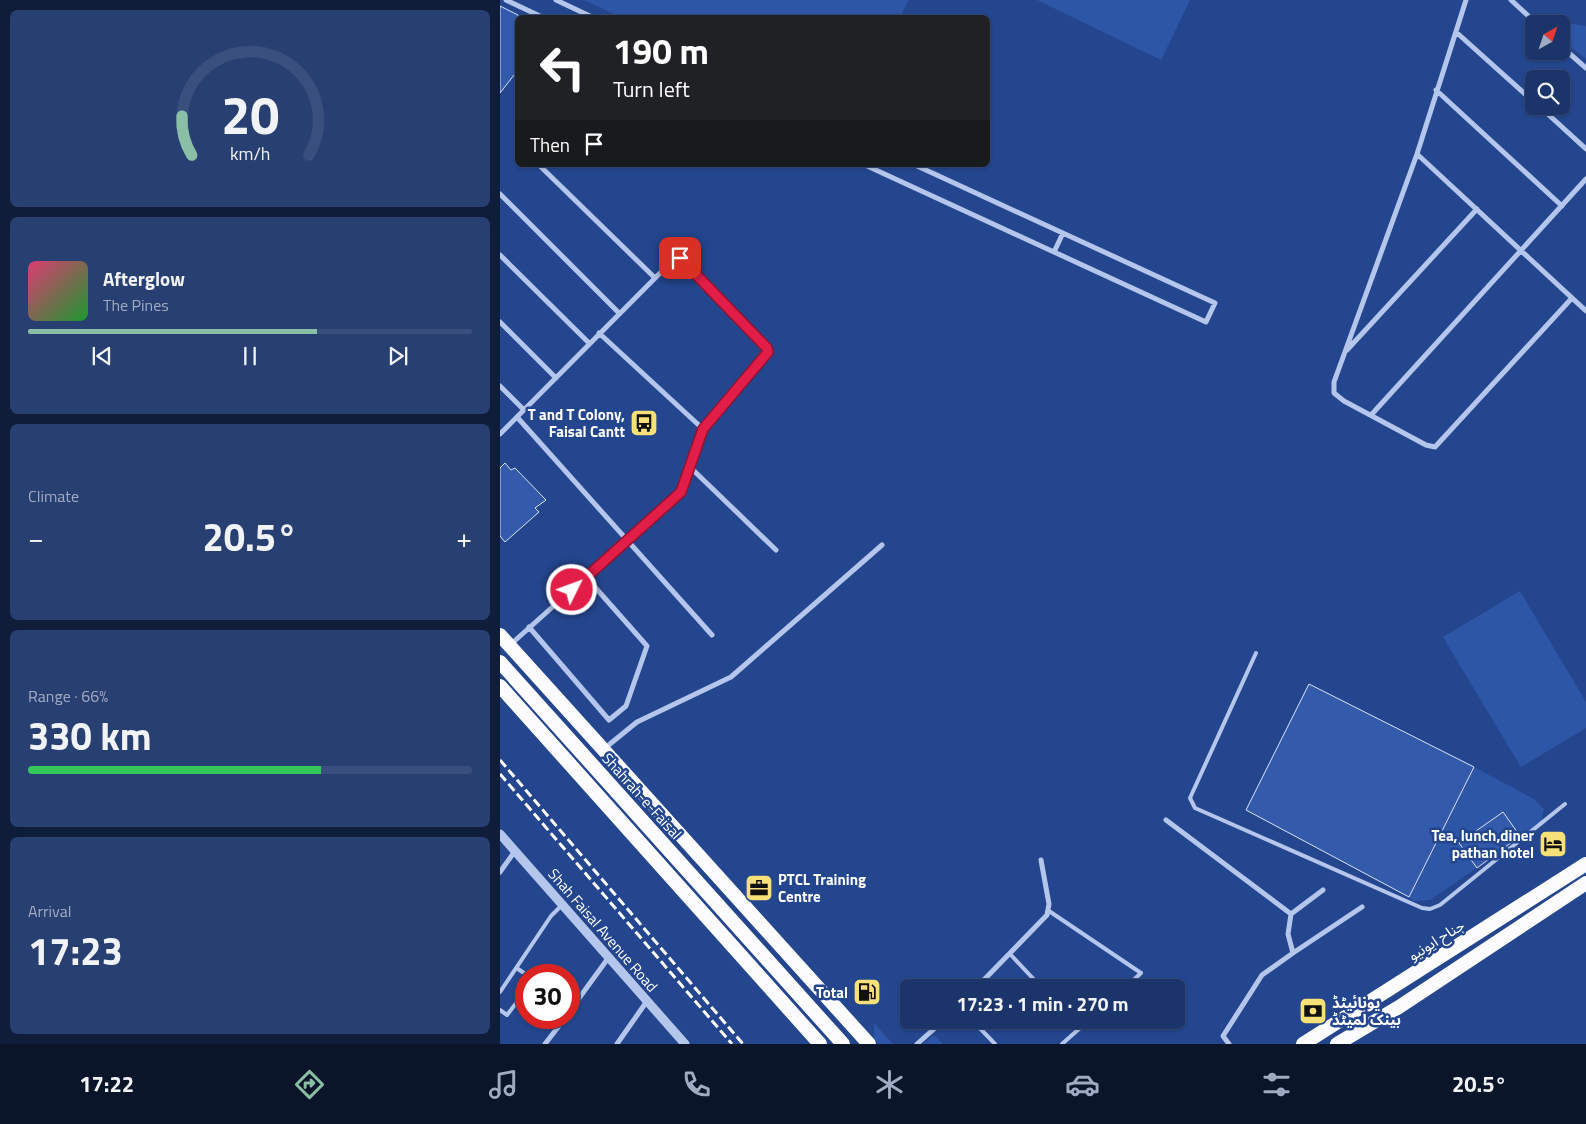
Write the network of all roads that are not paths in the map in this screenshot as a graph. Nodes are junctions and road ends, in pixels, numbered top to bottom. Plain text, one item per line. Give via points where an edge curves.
1 (506, 0) edge
2 (556, 0) edge
3 (1466, 0) edge
4 (1511, 0) edge
5 (538, 15) edge
6 (588, 15) edge
7 (1527, 15) edge
8 (1456, 32) junction
9 (1570, 54) edge
10 (1586, 68) edge
11 (1436, 90) junction
12 (1525, 94) edge
13 (1549, 115) edge
14 (1586, 149) edge
15 (1417, 154) junction
16 (541, 167) edge
17 (869, 167) edge
18 (919, 167) edge
19 (1586, 179) edge
20 (500, 194) edge
21 (1562, 206) junction
22 (1477, 209) junction
23 (1063, 233) junction
24 (1522, 251) junction
25 (1054, 252) junction
26 (500, 255) edge
27 (654, 277) junction
28 (1572, 298) junction
29 (1586, 311) edge
30 (619, 312) junction
31 (500, 322) edge
32 (600, 333) junction
33 (589, 343) junction
34 (1345, 352) junction
35 (556, 378) junction
36 (500, 386) edge
37 (524, 410) junction
38 (1372, 414) junction
39 (517, 417) junction
40 (703, 429) junction
41 (500, 434) edge
42 (691, 468) junction
43 (628, 540) junction
44 (882, 545) dead end
45 (776, 550) dead end
46 (586, 577) junction
47 (529, 627) junction
48 (500, 635) edge
49 (712, 635) dead end
50 (510, 646) junction
51 (1256, 653) dead end
52 (500, 662) edge
53 (500, 686) edge
54 (602, 750) junction
55 (1565, 804) dead end
56 (1166, 820) dead end
57 (500, 834) edge
58 (515, 851) junction
59 (1041, 860) dead end
60 (1586, 864) edge
61 (500, 872) edge
62 (1586, 883) edge
63 (1323, 890) dead end
64 (563, 904) junction
65 (1362, 907) dead end
66 (1049, 911) junction
67 (1291, 914) junction
68 (1293, 953) junction
69 (1010, 954) junction
70 (609, 957) junction
71 (521, 964) edge
72 (515, 973) edge
73 (985, 979) edge
74 (1034, 979) edge
75 (1135, 979) edge
76 (500, 992) edge
77 (580, 997) edge
78 (647, 1001) junction
79 (515, 1005) edge
80 (500, 1010) edge
81 (557, 1029) edge
82 (934, 1029) edge
83 (981, 1029) edge
84 (1079, 1029) edge
85 (545, 1044) edge
86 (617, 1044) edge
87 (685, 1044) edge
88 (820, 1044) edge
89 (843, 1044) edge
90 (869, 1044) edge
91 (917, 1044) edge
92 (995, 1044) edge
93 (1062, 1044) edge
94 (1229, 1044) edge
95 (1303, 1044) edge
96 (1337, 1044) edge

1 - 5 street
2 - 6 street
3 - 8 street
4 - 7 street
8 - 11 street
8 - 12 street
9 - 10 street
11 - 15 street
11 - 21 street
13 - 14 street
15 - 22 street
15 - 34 street
16 - 27 street
17 - 25 street
18 - 23 street
19 - 21 street
20 - 30 street
21 - 24 street
22 - 24 street
22 - 34 street
23 - 25 street
23 - 25 street via 1215,303 1206,322
24 - 28 street
24 - 38 street
26 - 33 street
27 - 30 street
27 - 40 street via 675,258 680,258 767,348 766,357
28 - 29 street
28 - 38 street via 1436,447 1426,445
30 - 32 street
31 - 35 street
32 - 33 street
32 - 40 street
33 - 35 street
34 - 38 street via 1334,382 1334,393
35 - 37 street
36 - 37 street
37 - 39 street
39 - 41 street
39 - 43 street
40 - 42 street
42 - 43 street via 681,492
42 - 45 street
43 - 46 street
43 - 49 street
44 - 54 street via 732,677 637,722
46 - 47 street
46 - 47 street via 647,646 626,706 609,720
47 - 50 street
48 - 50 highway
50 - 54 highway
51 - 55 lane via 1190,798 1195,808 1430,909 1440,905
52 - 89 highway, Shahrah-e-Faisal
53 - 88 highway
54 - 90 highway
56 - 67 street
57 - 58 street, Shah Faisal Avenue Road
58 - 61 street
58 - 64 street, Shah Faisal Avenue Road
59 - 66 street
60 - 95 highway, جناح ایونیو
62 - 96 highway via 1399,1007
63 - 67 street
64 - 70 street, Shah Faisal Avenue Road
64 - 71 lane via 551,916
65 - 68 street
66 - 69 street
66 - 75 lane via 1141,973
67 - 68 street via 1288,934
68 - 94 street via 1262,975 1223,1036
69 - 73 street
69 - 74 lane
70 - 77 street
70 - 78 street, Shah Faisal Avenue Road
72 - 76 lane
78 - 86 street
78 - 87 street, Shah Faisal Avenue Road
79 - 80 lane via 508,1015
81 - 85 street
82 - 91 street
83 - 92 lane
84 - 93 lane

